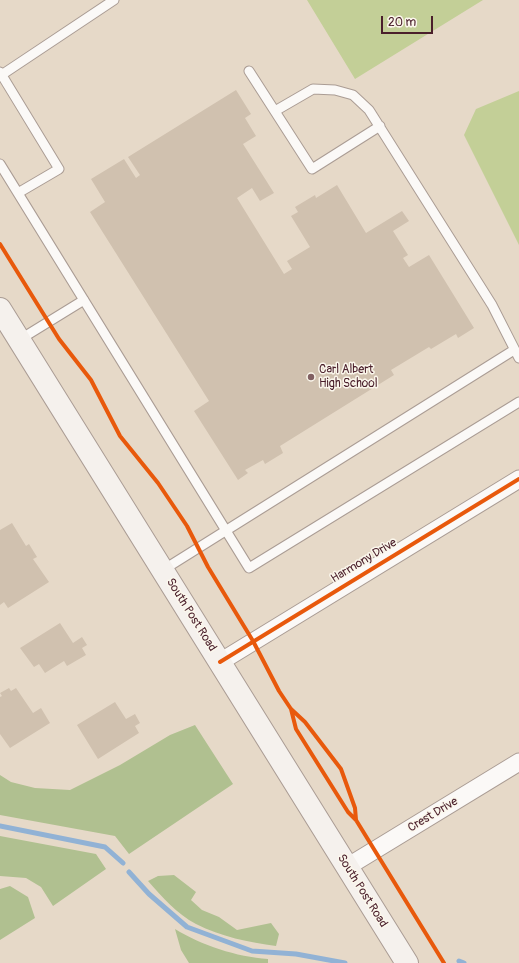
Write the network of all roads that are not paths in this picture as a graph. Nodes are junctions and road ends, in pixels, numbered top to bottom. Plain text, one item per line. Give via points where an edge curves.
1 (110, 1) edge
2 (249, 71) dead end
3 (1, 74) edge
4 (275, 111) junction
5 (380, 126) junction
6 (0, 164) edge
7 (18, 193) junction
8 (84, 300) junction
9 (0, 309) edge
10 (19, 340) junction
11 (517, 354) edge
12 (519, 402) edge
13 (519, 479) edge
14 (226, 530) junction
15 (163, 570) junction
16 (220, 662) junction
17 (519, 762) edge
18 (347, 867) junction
19 (407, 963) edge

1 - 3 lane
2 - 4 lane
3 - 7 lane via 59,169
4 - 5 lane via 314,89 335,90 353,95 369,110
4 - 5 lane via 312,169
5 - 11 lane via 492,305
6 - 7 lane
7 - 8 lane
8 - 10 lane
8 - 14 lane
9 - 10 main road, South Post Road
10 - 15 main road, South Post Road
11 - 14 lane
12 - 14 lane via 249,568
13 - 16 street, Harmony Drive
14 - 15 lane
15 - 16 main road, South Post Road
16 - 18 main road, South Post Road
17 - 18 street, Crest Drive
18 - 19 main road, South Post Road

